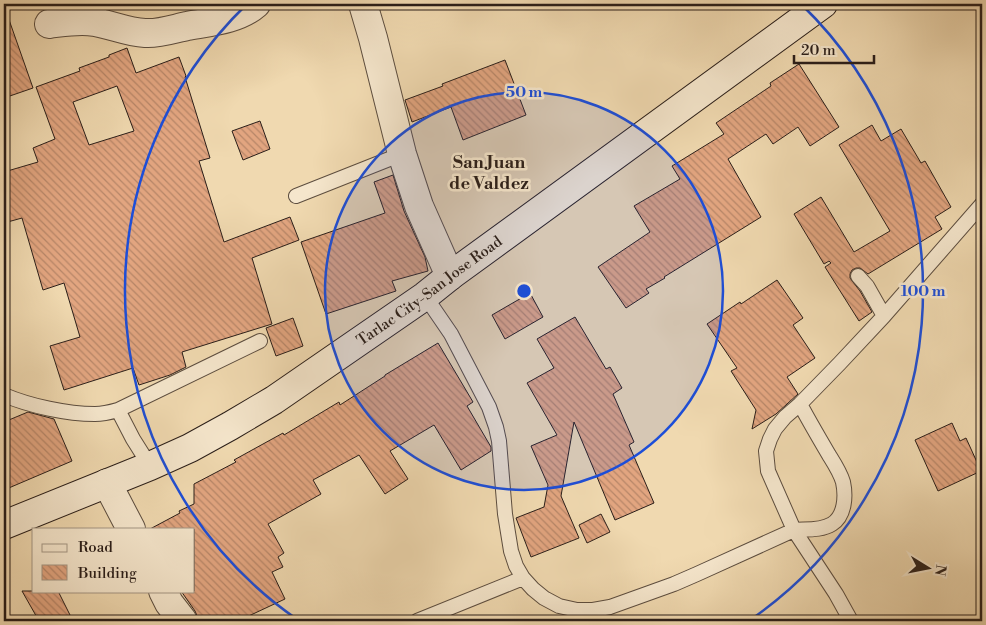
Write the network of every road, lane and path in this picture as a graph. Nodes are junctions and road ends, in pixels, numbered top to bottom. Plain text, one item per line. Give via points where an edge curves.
1 (256, 4) edge
2 (363, 4) edge
3 (823, 4) edge
4 (49, 24) dead end
5 (402, 154) junction
6 (296, 196) dead end
7 (982, 204) edge
8 (450, 276) junction
9 (858, 276) dead end
10 (426, 296) junction
11 (884, 316) junction
12 (260, 341) dead end
13 (4, 395) edge
14 (800, 404) junction
15 (118, 410) junction
16 (150, 466) junction
17 (107, 483) junction
18 (4, 525) edge
19 (130, 528) edge
20 (794, 530) junction
21 (523, 578) junction
22 (164, 592) edge
23 (183, 621) edge
24 (417, 621) edge
25 (851, 621) edge

1 - 4 main road via 238,15 156,33 135,32 96,22
2 - 5 main road
3 - 8 main road, Tarlac City-San Jose Road
5 - 6 lane
5 - 8 main road via 419,206
7 - 11 lane
8 - 10 main road, Tarlac City-San Jose Road
9 - 11 lane
10 - 16 main road, Tarlac City-San Jose Road via 245,418
10 - 21 lane via 450,334 489,407 496,427 507,533 511,552
11 - 14 lane
12 - 15 lane
13 - 15 lane via 76,413
14 - 20 lane via 775,429 766,451 771,480
14 - 20 lane via 840,475 844,500 840,515 830,525
15 - 16 lane
16 - 17 main road, Tarlac City-San Jose Road
17 - 18 main road, Tarlac City-San Jose Road
17 - 19 main road
20 - 21 lane via 674,584 610,607 576,610 558,606
20 - 25 lane
21 - 24 lane
22 - 23 main road

